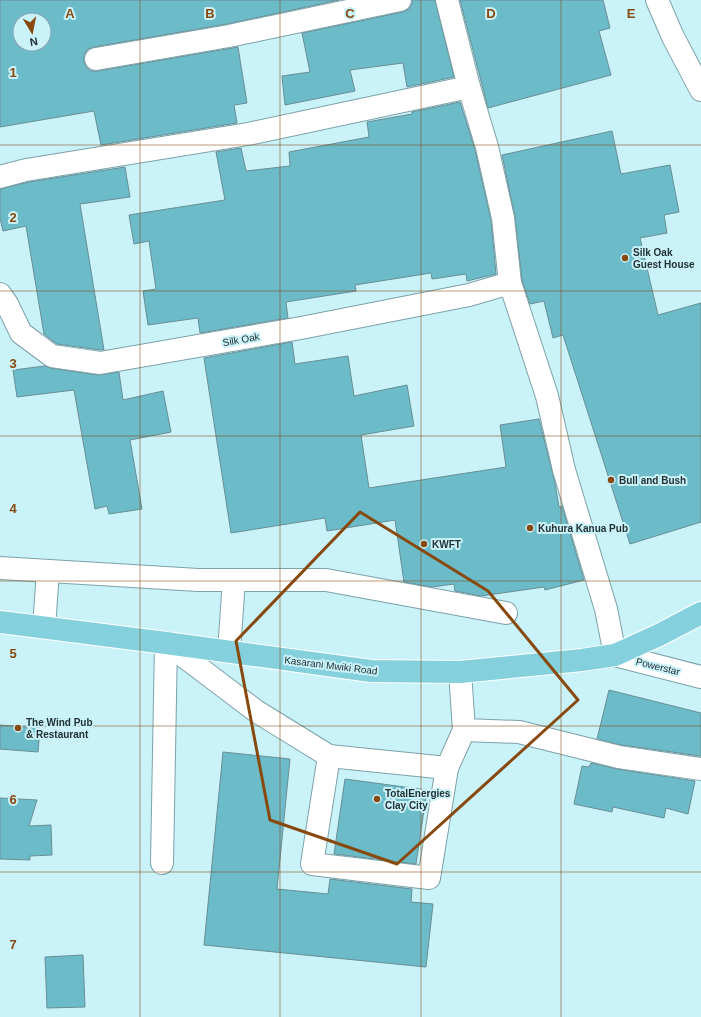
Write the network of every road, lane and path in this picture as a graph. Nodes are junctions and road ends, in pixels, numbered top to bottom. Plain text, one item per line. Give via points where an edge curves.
1 (400, 0) edge
2 (447, 0) edge
3 (657, 0) edge
4 (96, 59) dead end
5 (469, 87) junction
6 (701, 90) edge
7 (0, 177) edge
8 (510, 283) junction
9 (0, 294) edge
10 (0, 568) edge
11 (48, 571) junction
12 (234, 580) junction
13 (506, 613) dead end
14 (700, 615) edge
15 (0, 622) edge
16 (44, 627) junction
17 (166, 643) junction
18 (229, 651) junction
19 (615, 655) junction
20 (460, 672) junction
21 (701, 677) edge
22 (464, 730) junction
23 (329, 756) junction
24 (447, 768) junction
25 (701, 769) edge
26 (162, 863) dead end

1 - 4 street via 229,36
2 - 5 street
3 - 6 street
5 - 7 street via 248,134 26,170
5 - 8 street via 503,218
8 - 9 street, Silk Oak via 469,295 301,328 100,363 52,356 21,333
8 - 19 street via 547,396 564,470 606,609
10 - 11 street
11 - 12 street
11 - 16 street
12 - 13 street via 326,580
12 - 18 street
14 - 19 main road, Kasarani Mwiki Road
15 - 16 main road, Kasarani Mwiki Road
16 - 17 main road, Kasarani Mwiki Road
17 - 18 main road, Kasarani Mwiki Road
17 - 23 street via 256,710
17 - 26 street
18 - 20 main road, Kasarani Mwiki Road via 371,671
19 - 20 main road, Kasarani Mwiki Road
19 - 21 street, Powerstar
20 - 22 street
22 - 24 street
22 - 25 street via 519,732 619,757
23 - 24 street
23 - 24 street via 312,864 429,878

